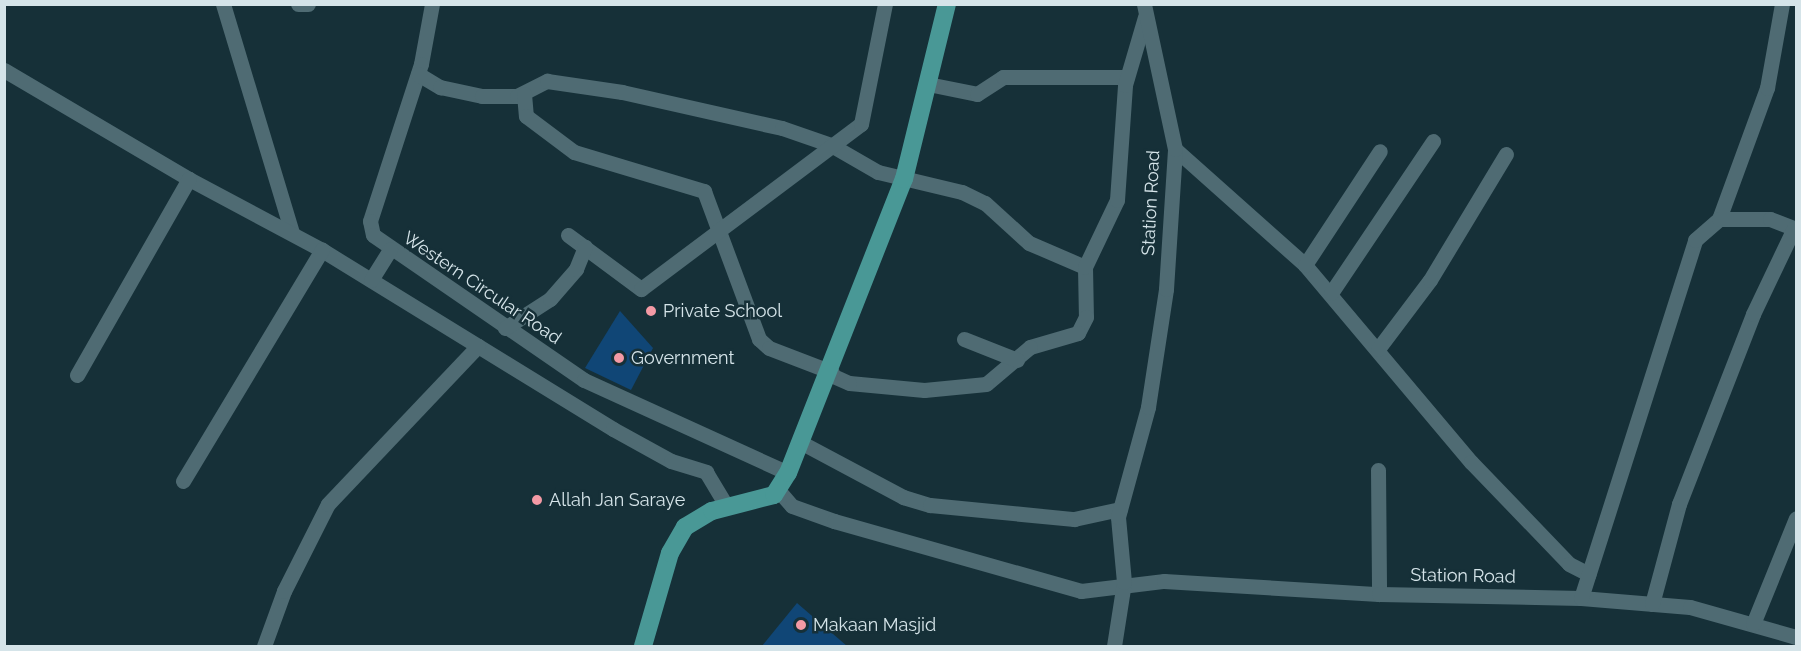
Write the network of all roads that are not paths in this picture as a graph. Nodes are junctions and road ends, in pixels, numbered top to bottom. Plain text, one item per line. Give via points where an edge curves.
1 (223, 4) edge
2 (298, 4) edge
3 (308, 4) edge
4 (432, 4) edge
5 (885, 4) edge
6 (947, 4) edge
7 (1782, 4) edge
8 (1145, 10) edge
9 (4, 70) edge
10 (418, 74) junction
11 (1128, 77) junction
12 (928, 84) junction
13 (524, 94) junction
14 (1433, 141) dead end
15 (831, 145) junction
16 (1175, 149) junction
17 (1380, 151) dead end
18 (1506, 154) dead end
19 (189, 179) junction
20 (904, 179) junction
21 (1719, 219) junction
22 (1795, 229) edge
23 (716, 231) junction
24 (292, 233) junction
25 (568, 235) dead end
26 (585, 247) junction
27 (390, 249) junction
28 (322, 250) junction
29 (1305, 265) junction
30 (1085, 267) junction
31 (371, 280) junction
32 (1331, 293) junction
33 (505, 328) junction
34 (964, 339) dead end
35 (478, 346) junction
36 (1378, 349) junction
37 (1017, 360) junction
38 (832, 373) junction
39 (77, 375) dead end
40 (802, 443) junction
41 (1378, 470) dead end
42 (788, 473) junction
43 (183, 481) dead end
44 (778, 490) junction
45 (727, 507) junction
46 (1120, 509) junction
47 (1797, 518) edge
48 (1589, 574) junction
49 (1124, 582) junction
50 (1379, 594) junction
51 (1581, 598) junction
52 (1652, 604) junction
53 (1753, 624) junction
54 (1797, 637) edge
55 (264, 646) edge
56 (643, 646) edge
57 (1114, 646) edge

1 - 24 street
2 - 3 street
4 - 10 street, Western Circular Road
5 - 15 street via 861,124
6 - 12 main road
7 - 21 street via 1767,88
8 - 11 street
8 - 16 street, Station Road
9 - 19 street
10 - 13 street via 440,87 482,96
10 - 27 street, Western Circular Road via 370,221 373,235
11 - 12 street via 1003,77 976,93
11 - 30 street via 1117,200
12 - 20 main road
13 - 15 street via 548,81 622,92 703,114 755,121
13 - 23 street via 526,116 574,152 704,191
14 - 32 street
15 - 20 street via 860,164
15 - 23 street
16 - 29 street
16 - 46 street, Station Road via 1166,289 1148,407
17 - 29 street
18 - 36 street via 1430,280
19 - 24 street
19 - 39 street
20 - 30 street via 944,185 975,198 1029,243
20 - 38 main road
21 - 22 street via 1770,219
21 - 48 street via 1695,240
22 - 52 street via 1754,314 1679,504
23 - 26 street via 641,289
23 - 38 street via 759,339 769,348
24 - 28 street
25 - 26 street
26 - 33 street via 576,269 550,299
27 - 31 street
27 - 33 street, Western Circular Road
28 - 31 street
28 - 43 street
29 - 32 street
30 - 37 street via 1086,316 1078,333 1030,347
31 - 35 street
32 - 36 street
33 - 42 street, Western Circular Road via 584,380
34 - 37 street
35 - 45 street via 671,461 706,472
35 - 55 street via 328,504 284,591
36 - 48 street via 1471,462 1569,564
37 - 38 street via 986,384 951,391 865,385
38 - 40 main road
40 - 42 main road
40 - 46 street via 903,497 930,505 1074,519
41 - 50 street
42 - 44 main road
44 - 45 main road
44 - 49 street, Station Road via 792,506 834,521 1081,591 1103,591
45 - 56 main road via 685,527 670,553
46 - 49 street, Station Road
47 - 53 street
48 - 51 street
49 - 50 street, Station Road
49 - 57 street
50 - 51 street, Station Road
51 - 52 street, Station Road
52 - 53 street, Station Road via 1690,607
53 - 54 street, Station Road

